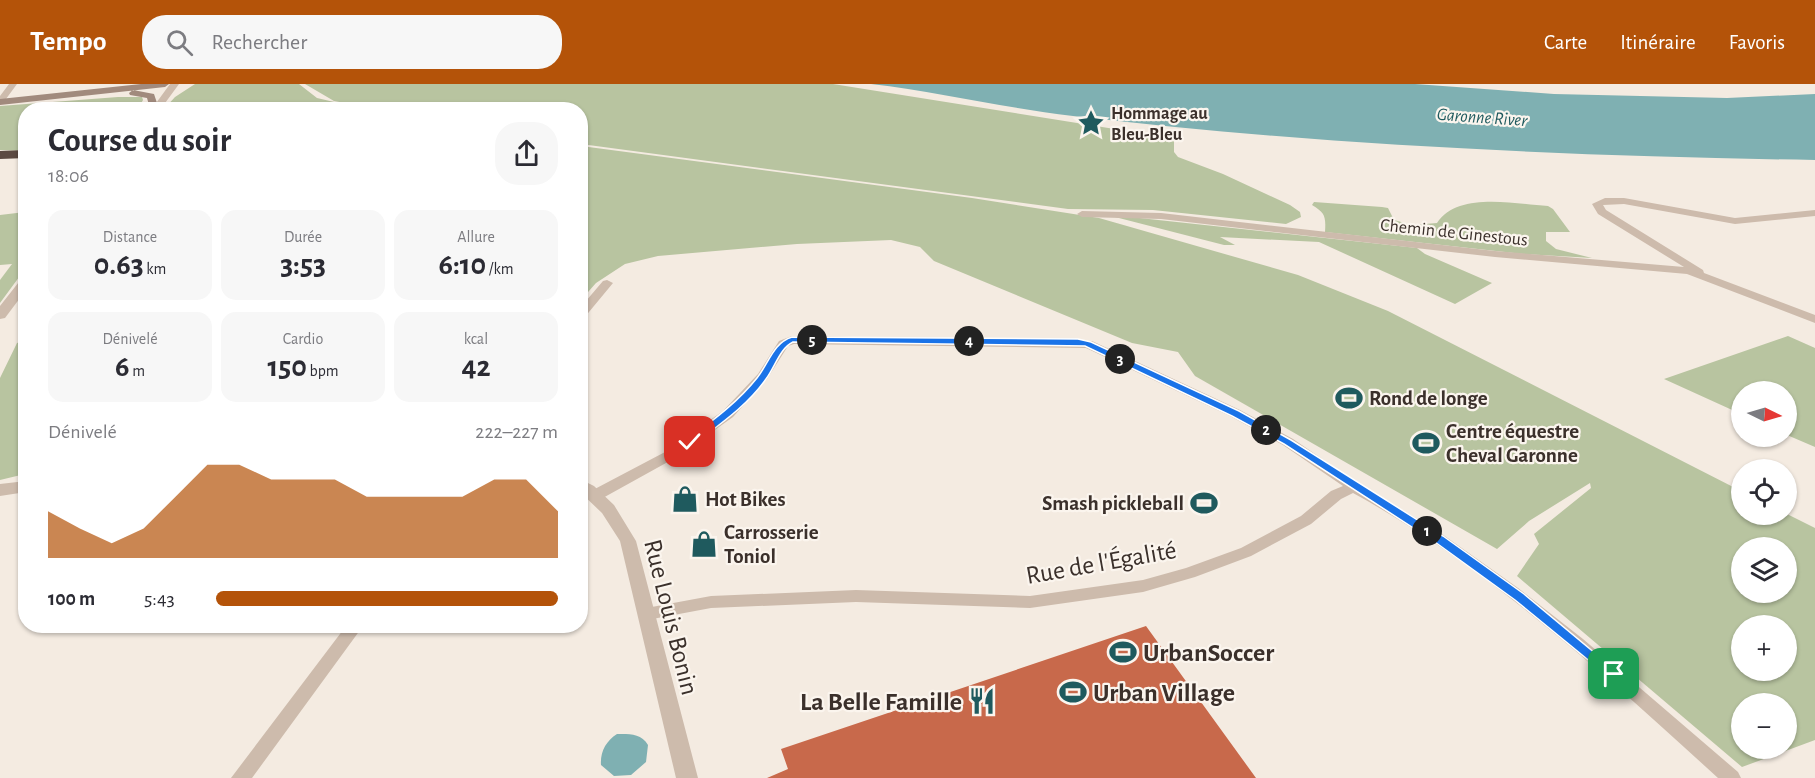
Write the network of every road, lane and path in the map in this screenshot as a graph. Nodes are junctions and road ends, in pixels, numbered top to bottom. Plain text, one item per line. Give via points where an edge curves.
1 (13, 84) edge
2 (152, 84) edge
3 (164, 84) edge
4 (175, 84) edge
5 (186, 84) edge
6 (120, 90) junction
7 (76, 94) junction
8 (169, 94) junction
9 (0, 102) edge
10 (153, 102) edge
11 (155, 102) edge
12 (159, 102) edge
13 (18, 154) edge
14 (0, 155) edge
15 (1815, 213) edge
16 (1082, 214) dead end
17 (1700, 274) junction
18 (607, 284) dead end
19 (18, 291) edge
20 (588, 307) edge
21 (0, 315) edge
22 (1815, 318) edge
23 (18, 487) edge
24 (1354, 487) junction
25 (0, 490) edge
26 (588, 490) edge
27 (596, 495) junction
28 (647, 614) junction
29 (350, 633) edge
30 (241, 778) edge
31 (687, 778) edge
32 (1731, 778) edge

1 - 9 street
2 - 6 main road
3 - 6 main road
3 - 11 street
4 - 8 street
5 - 8 street
6 - 7 main road
7 - 9 main road
7 - 10 main road via 147,94
8 - 12 street
13 - 14 highway
15 - 17 street via 1743,222 1624,201 1596,204 1602,212
16 - 17 street, Chemin de Ginestous via 1170,217
17 - 22 street, Chemin de Ginestous
18 - 20 street
19 - 21 street
23 - 25 street
24 - 27 street via 1288,442 1235,413 1088,344 792,340 783,344 763,376 728,414 669,455
24 - 28 street, Rue de l'Égalité via 1336,495 1306,520 1228,560 1122,590 1030,602 856,596 711,602
24 - 32 street via 1439,539 1537,611
26 - 27 street, Rue Louis Bonin
27 - 28 street, Rue Louis Bonin via 617,518 628,541
28 - 31 street, Rue Louis Bonin
29 - 30 street

